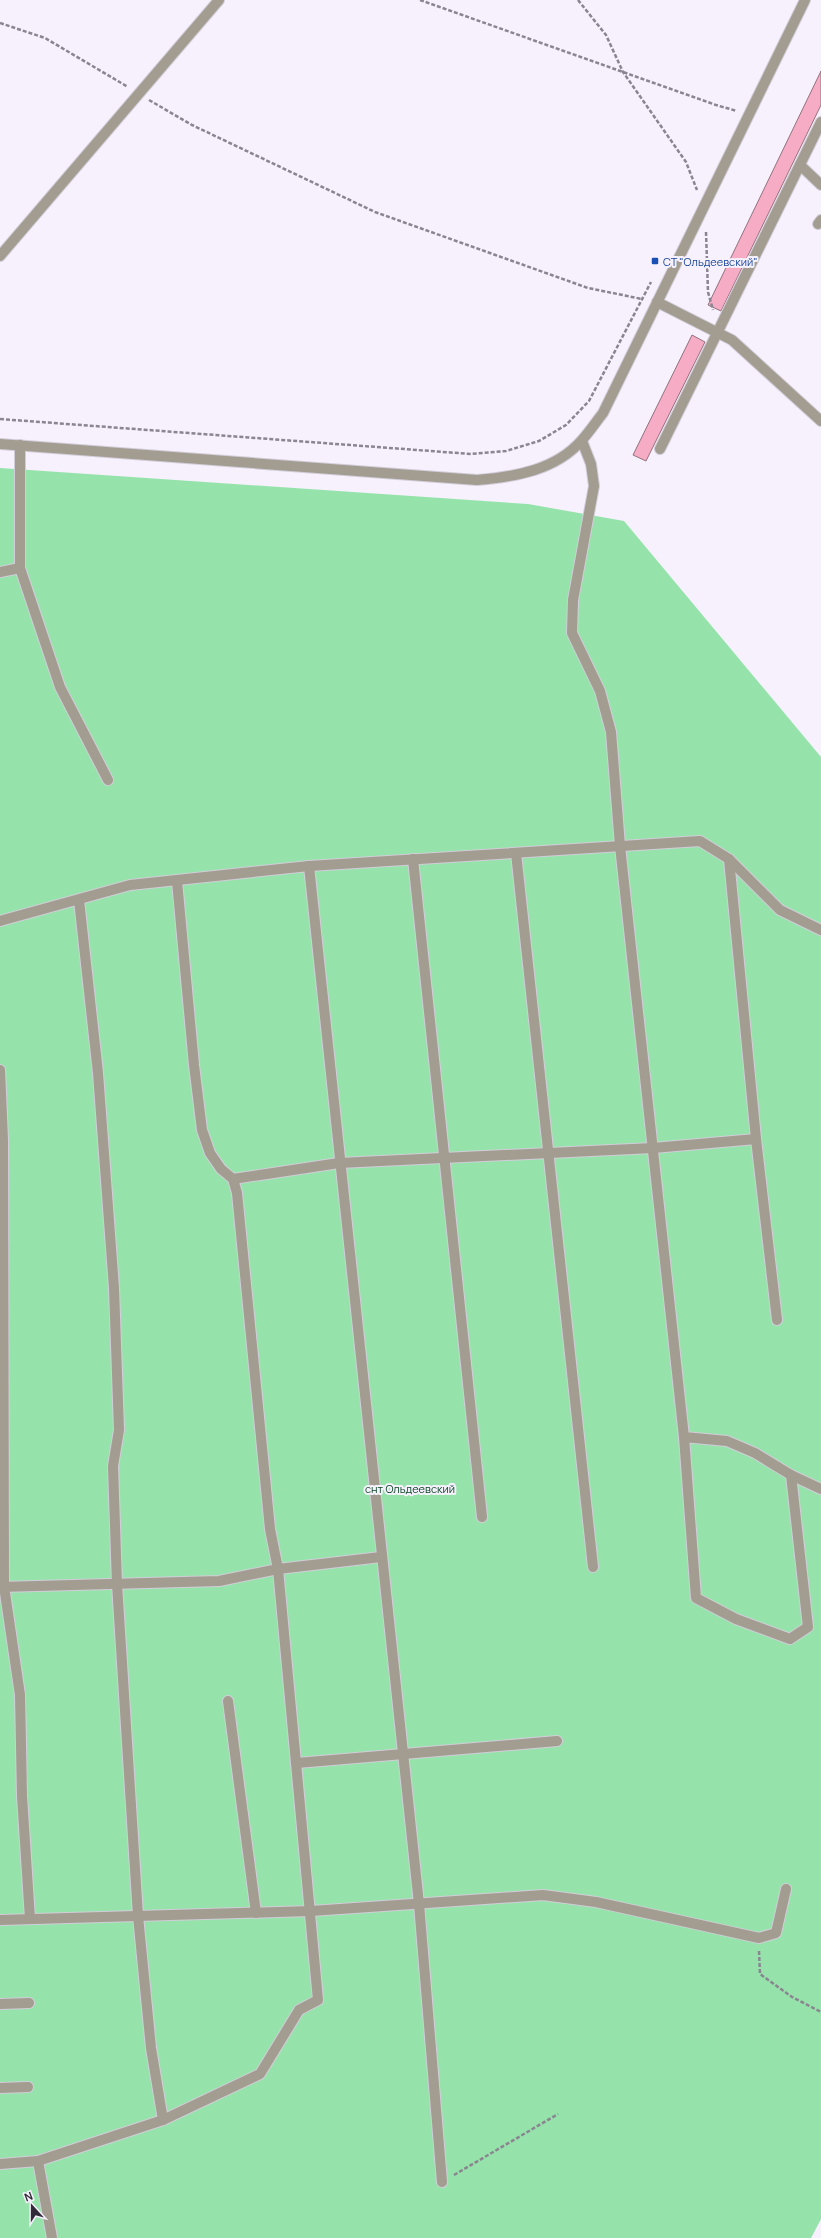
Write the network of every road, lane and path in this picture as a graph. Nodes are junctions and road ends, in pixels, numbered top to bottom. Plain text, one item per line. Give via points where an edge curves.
1 (219, 0) edge
2 (420, 0) edge
3 (578, 0) edge
4 (805, 0) edge
5 (0, 23) edge
6 (623, 72) junction
7 (139, 94) junction
8 (749, 114) junction
9 (821, 122) edge
10 (800, 165) junction
11 (821, 185) edge
12 (697, 190) dead end
13 (706, 230) dead end
14 (0, 256) edge
15 (653, 278) dead end
16 (642, 299) junction
17 (657, 302) junction
18 (719, 332) junction
19 (0, 419) edge
20 (821, 422) edge
21 (582, 441) junction
22 (0, 444) edge
23 (20, 445) junction
24 (660, 449) dead end
25 (20, 568) junction
26 (0, 572) edge
27 (108, 780) dead end
28 (620, 846) junction
29 (516, 853) junction
30 (413, 859) junction
31 (729, 859) junction
32 (309, 866) junction
33 (177, 881) junction
34 (79, 900) junction
35 (0, 921) edge
36 (821, 930) edge
37 (0, 1070) edge
38 (756, 1139) junction
39 (653, 1148) junction
40 (550, 1152) junction
41 (445, 1158) junction
42 (339, 1163) junction
43 (233, 1179) junction
44 (777, 1320) dead end
45 (684, 1437) junction
46 (791, 1475) junction
47 (821, 1489) edge
48 (482, 1517) dead end
49 (381, 1557) junction
50 (593, 1566) dead end
51 (278, 1569) junction
52 (116, 1584) junction
53 (2, 1586) edge
54 (228, 1701) dead end
55 (557, 1741) dead end
56 (402, 1752) junction
57 (297, 1763) junction
58 (786, 1889) dead end
59 (418, 1904) junction
60 (311, 1911) junction
61 (256, 1913) junction
62 (138, 1916) junction
63 (30, 1919) junction
64 (0, 1920) edge
65 (759, 1938) junction
66 (29, 2003) dead end
67 (0, 2004) edge
68 (821, 2012) edge
69 (28, 2087) dead end
70 (0, 2088) edge
71 (558, 2114) dead end
72 (163, 2120) junction
73 (38, 2161) junction
74 (0, 2164) edge
75 (442, 2182) joint
76 (52, 2238) edge

1 - 7 street
2 - 6 path
3 - 6 path via 606,35
4 - 8 street
5 - 7 path via 45,38
6 - 8 path
6 - 12 path via 686,162
7 - 14 street
7 - 16 path via 192,125 375,212 588,288
8 - 17 street
9 - 10 street
10 - 11 street
10 - 18 street
13 - 18 path via 708,292
15 - 16 path
16 - 19 path via 589,401 566,425 539,442 506,451 471,454
17 - 18 street
17 - 21 street via 603,413
18 - 20 street via 732,340
18 - 24 street
21 - 23 street via 566,454 539,469 511,477 477,480
21 - 28 street via 591,464 594,486 573,600 572,633 600,691 612,732
22 - 23 street
23 - 25 street
25 - 26 street
25 - 27 street via 60,687
28 - 29 street
28 - 31 street via 700,841
28 - 39 street
29 - 30 street
29 - 40 street
30 - 32 street
30 - 41 street
31 - 36 street via 780,910
31 - 38 street
32 - 33 street
32 - 42 street
33 - 34 street via 130,885
33 - 43 street via 202,1130 210,1153 221,1169
34 - 35 street
34 - 52 street via 98,1073 114,1288 119,1430 113,1466
37 - 53 street via 3,1140
38 - 39 street
38 - 44 street
39 - 40 street
39 - 45 street
40 - 41 street
40 - 50 street via 569,1360
41 - 42 street
41 - 48 street
42 - 43 street
42 - 49 street
43 - 51 street via 237,1193 270,1529
45 - 46 street via 727,1441 755,1453
45 - 46 street via 696,1598 736,1618 790,1639 808,1627
46 - 47 street
49 - 51 street
49 - 56 street
51 - 52 street via 219,1581
51 - 57 street
52 - 53 street
52 - 62 street
53 - 63 street via 20,1695 22,1796
54 - 61 street
55 - 56 street
56 - 57 street
56 - 59 street
57 - 60 street
58 - 65 street via 776,1933
59 - 60 street
59 - 65 street via 543,1895 596,1902
59 - 75 street
60 - 61 street
60 - 72 street via 318,2000 299,2010 260,2074
61 - 62 street
62 - 63 street
62 - 72 street via 151,2048
63 - 64 street
65 - 68 path via 760,1974 792,1997
66 - 67 street
69 - 70 street
71 - 75 path
72 - 73 street
73 - 74 street
73 - 76 street

